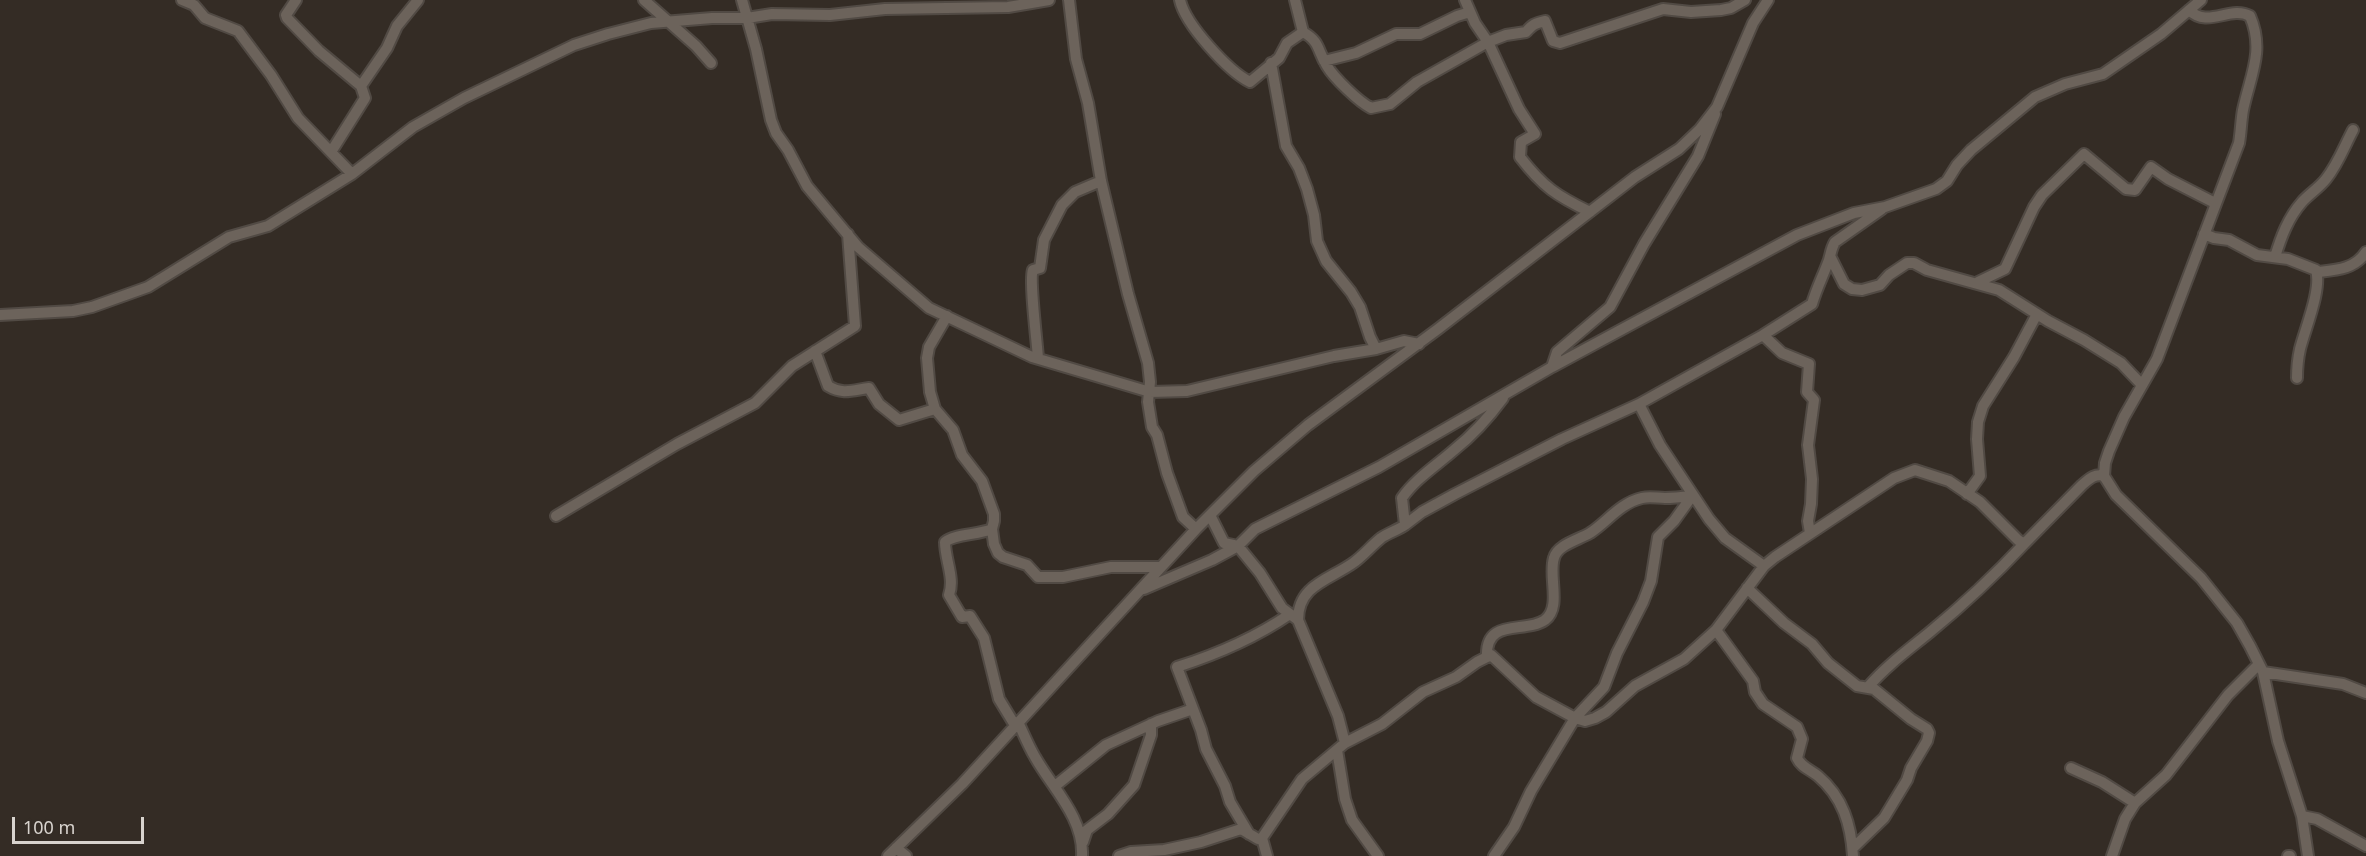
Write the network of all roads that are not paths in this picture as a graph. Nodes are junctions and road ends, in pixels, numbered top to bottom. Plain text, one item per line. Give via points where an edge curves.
1 (182, 0) edge
2 (296, 0) edge
3 (418, 0) edge
4 (644, 0) edge
5 (742, 0) edge
6 (1048, 0) edge
7 (1069, 0) edge
8 (1180, 0) edge
9 (1295, 0) edge
10 (1465, 0) edge
11 (1744, 0) edge
12 (1768, 0) edge
13 (2201, 0) edge
14 (1008, 3) edge
15 (2189, 10) junction
16 (1470, 12) junction
17 (747, 18) junction
18 (669, 21) junction
19 (1303, 32) junction
20 (1488, 42) junction
21 (1324, 61) junction
22 (711, 63) dead end
23 (1271, 63) junction
24 (361, 86) junction
25 (1717, 107) junction
26 (2353, 130) dead end
27 (331, 152) junction
28 (352, 174) junction
29 (1101, 181) junction
30 (2215, 203) junction
31 (1885, 207) junction
32 (1590, 212) junction
33 (848, 234) junction
34 (2204, 234) junction
35 (2366, 252) edge
36 (1830, 256) junction
37 (2275, 257) junction
38 (2318, 272) junction
39 (1978, 282) junction
40 (2037, 314) junction
41 (0, 315) edge
42 (947, 316) junction
43 (1763, 335) junction
44 (1419, 344) junction
45 (1376, 349) junction
46 (815, 351) junction
47 (1038, 358) junction
48 (1552, 367) junction
49 (2297, 378) dead end
50 (2142, 386) junction
51 (1150, 392) junction
52 (1505, 395) junction
53 (1639, 404) junction
54 (935, 409) junction
55 (2104, 476) junction
56 (1967, 494) junction
57 (1692, 496) junction
58 (1210, 515) junction
59 (556, 516) dead end
60 (1405, 525) junction
61 (992, 529) junction
62 (1196, 529) junction
63 (1810, 533) junction
64 (2024, 544) junction
65 (1238, 546) junction
66 (1764, 566) junction
67 (1161, 567) junction
68 (1747, 588) junction
69 (1141, 590) junction
70 (1294, 617) junction
71 (1716, 630) junction
72 (1487, 657) junction
73 (2261, 668) junction
74 (1868, 687) junction
75 (2366, 693) edge
76 (1193, 709) junction
77 (1575, 718) junction
78 (1151, 724) junction
79 (1017, 726) junction
80 (1341, 747) junction
81 (2071, 768) dead end
82 (1055, 786) junction
83 (2135, 803) junction
84 (2302, 816) junction
85 (1249, 834) junction
86 (1262, 838) junction
87 (1083, 842) junction
88 (2366, 846) edge
89 (892, 852) edge
90 (1853, 852) edge
91 (906, 856) edge
92 (1082, 856) edge
93 (1119, 856) edge
94 (1267, 856) edge
95 (1378, 856) edge
96 (1494, 856) edge
97 (2112, 856) edge
98 (2308, 856) edge

1 - 27 street via 194,5 205,18 238,31 298,118
2 - 24 street via 287,18
3 - 24 street via 397,26
4 - 18 street
5 - 17 street
6 - 14 street
7 - 29 street via 1076,59
8 - 23 street via 1203,40 1240,77 1254,81
9 - 19 street
10 - 16 street
11 - 20 street via 1721,10 1663,9 1555,44 1545,21 1531,25 1526,32
12 - 25 street via 1753,23
13 - 15 street
14 - 17 street
15 - 30 street via 2204,19 2246,14 2257,32 2239,143
15 - 31 street via 2103,74 2035,97 1971,150 1936,189
16 - 20 street
16 - 21 street via 1420,34 1396,34
17 - 18 street
17 - 33 street via 776,133 807,186
18 - 22 street
18 - 28 street via 589,39 524,68 413,127
19 - 21 street via 1314,38
19 - 23 street via 1287,43 1279,58
20 - 21 street via 1417,82 1390,104 1371,108
20 - 32 street via 1535,134 1521,142 1520,158 1552,193
23 - 45 street via 1286,146 1307,189 1317,241 1326,261 1360,308
24 - 27 street via 365,98
25 - 32 street via 1679,149
25 - 48 street via 1698,156 1610,307 1557,352
26 - 37 street via 2329,176 2289,220
27 - 28 street
28 - 41 street via 268,226 221,241 148,286 73,311
29 - 47 street via 1074,192 1062,205 1044,240 1040,268 1030,276
29 - 51 street via 1148,363
30 - 34 street
30 - 39 street via 2151,166 2135,190 2126,189 2084,154 2042,195 2005,269
31 - 36 street via 1835,242
31 - 48 street via 1854,213 1797,235
32 - 44 street
33 - 42 street via 892,278 929,308
33 - 46 street via 855,326
34 - 37 street via 2229,240 2258,255
34 - 50 street via 2162,347
35 - 38 street via 2358,263
36 - 39 street via 1844,284 1852,289 1880,285 1907,263
36 - 43 street via 1812,304
37 - 38 street
38 - 49 street
39 - 40 street
40 - 50 street via 2121,363
40 - 56 street via 1983,406 1977,431 1980,477
42 - 47 street
42 - 54 street via 927,358
43 - 53 street
43 - 63 street via 1782,353 1809,364 1807,392 1814,400 1808,445 1812,479
44 - 45 street via 1404,341
44 - 58 street via 1278,449
45 - 51 street via 1187,391
46 - 54 street via 832,389 849,392 869,388 879,404 899,420
46 - 59 street via 792,366 755,403
47 - 51 street
48 - 52 street
50 - 55 street via 2109,451
51 - 62 street via 1151,420 1173,490 1183,517
52 - 60 street via 1465,441 1408,489 1402,498
52 - 65 street via 1388,462 1255,529
53 - 57 street
53 - 60 street via 1465,489
54 - 61 street via 953,430 962,455 982,481 994,514
55 - 64 street via 2092,476
55 - 73 street via 2116,495 2207,585 2237,623
56 - 63 street via 1949,481 1911,471
56 - 64 street
57 - 66 street via 1725,538
57 - 72 street via 1649,497 1631,502 1596,529 1561,548 1553,560 1552,611 1545,620 1508,627 1496,634 1486,648
57 - 77 street via 1658,537 1651,581 1604,687
58 - 62 street
58 - 65 street via 1224,543
60 - 70 street via 1383,537 1352,564 1318,583 1306,594
61 - 67 street via 998,553 1027,565 1038,577 1063,577 1111,567
61 - 79 street via 950,538 945,543 950,565 949,595 962,616 973,618 984,638 999,699
62 - 67 street
63 - 66 street
64 - 74 street
65 - 69 street
65 - 70 street via 1282,608
66 - 68 street
67 - 69 street
68 - 71 street
68 - 74 street via 1828,663 1857,686
69 - 79 street
70 - 76 street via 1217,654 1177,667
70 - 80 street via 1338,717
71 - 77 street via 1684,659 1635,686 1606,712 1585,721
71 - 90 street via 1753,681 1763,704 1801,733 1799,764 1818,776 1840,802 1849,822
72 - 77 street via 1500,662 1536,697
72 - 80 street via 1423,692 1382,724
73 - 75 street via 2343,684
73 - 83 street via 2228,695 2166,775
73 - 84 street via 2278,741
74 - 90 street via 1929,733 1884,818
76 - 78 street
76 - 85 street via 1206,749
77 - 96 street
78 - 82 street via 1106,745
78 - 87 street via 1134,785 1087,830
79 - 82 street
79 - 89 street
80 - 86 street via 1302,779
80 - 95 street via 1345,799 1352,820
81 - 83 street
82 - 87 street
83 - 97 street
84 - 88 street via 2317,819
84 - 98 street
85 - 86 street
85 - 93 street via 1233,831 1183,846
86 - 94 street
87 - 92 street
89 - 91 street

